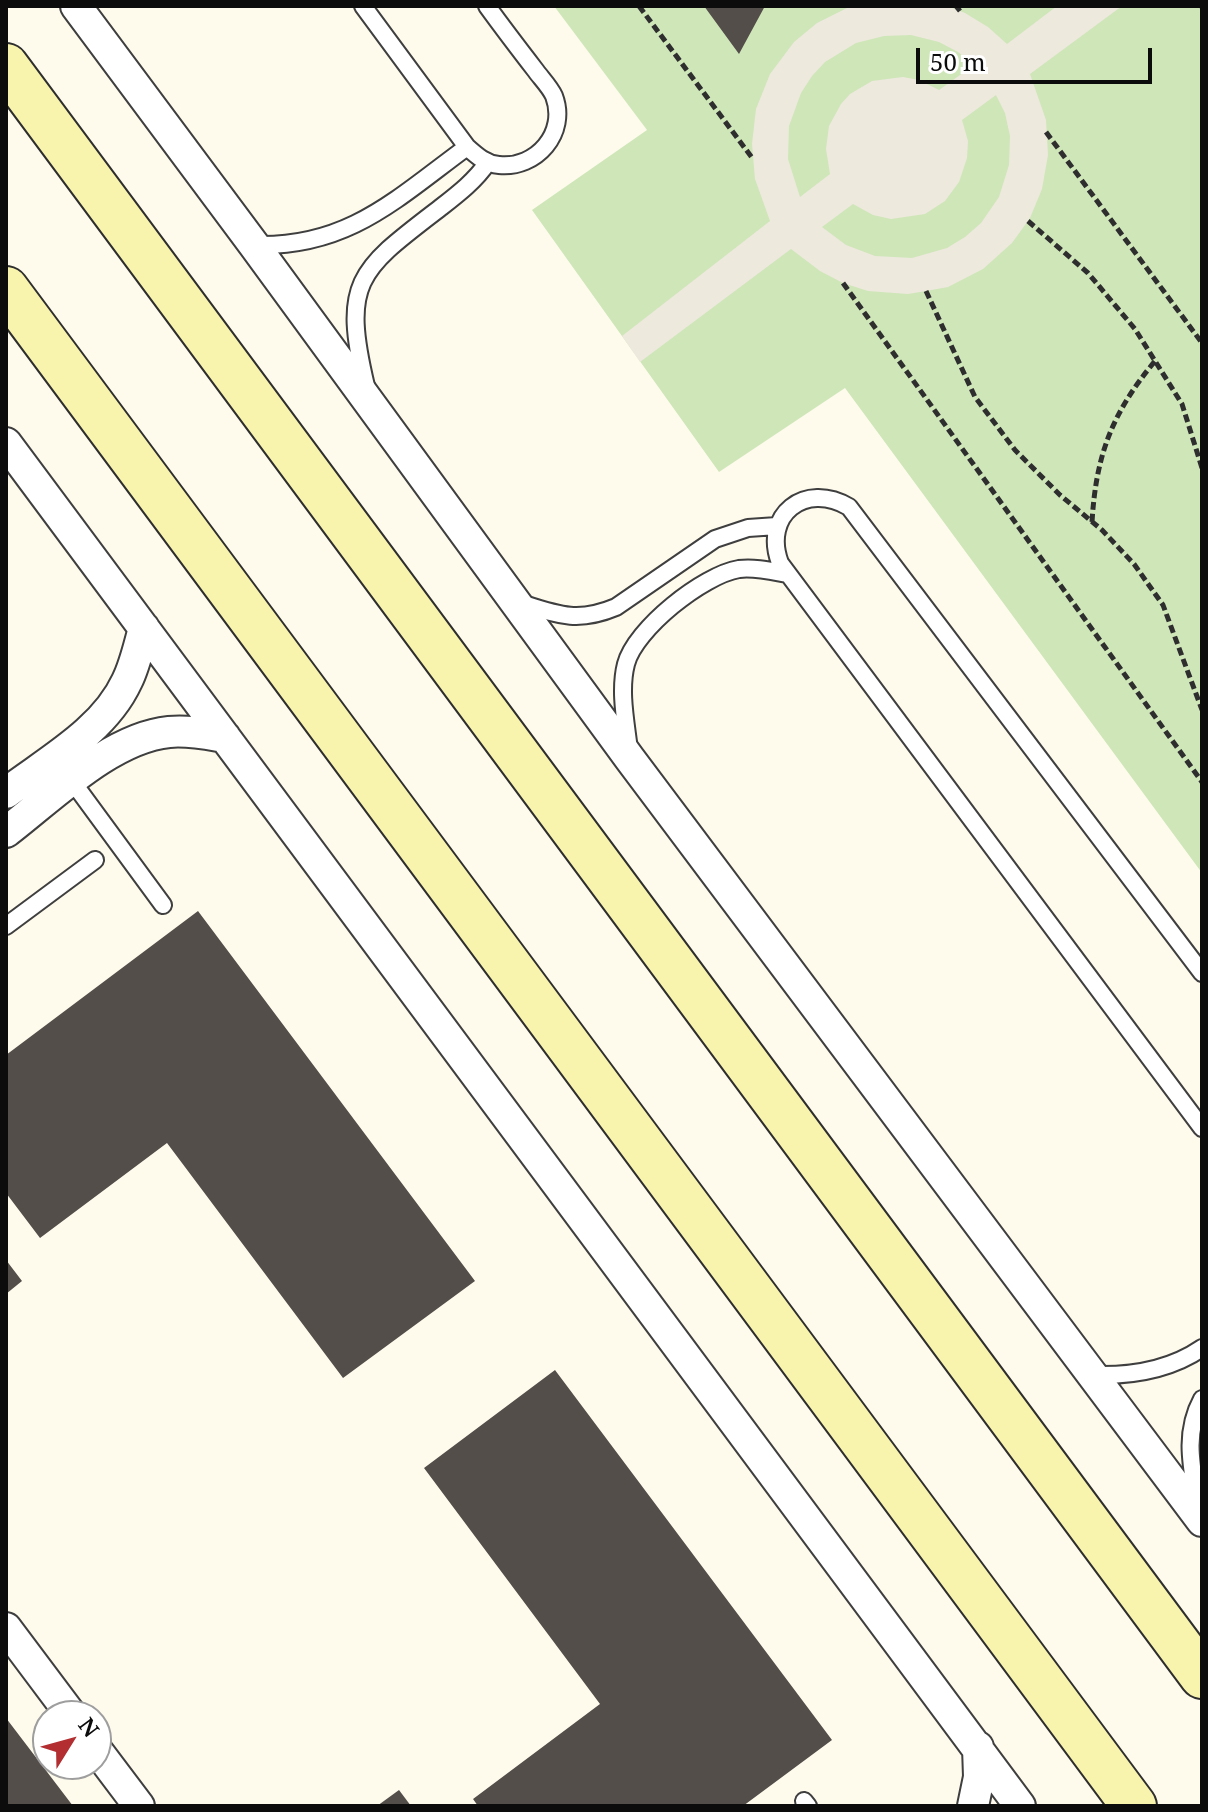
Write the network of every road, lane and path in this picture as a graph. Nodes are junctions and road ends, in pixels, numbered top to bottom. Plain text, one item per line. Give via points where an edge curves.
1 (76, 6) edge
2 (363, 6) edge
3 (487, 6) edge
4 (639, 6) edge
5 (6, 66) edge
6 (1046, 132) dead end
7 (467, 147) junction
8 (753, 159) dead end
9 (488, 162) junction
10 (1028, 221) dead end
11 (254, 245) junction
12 (843, 283) dead end
13 (6, 289) edge
14 (926, 291) dead end
15 (1202, 343) edge
16 (1155, 361) junction
17 (370, 403) junction
18 (6, 443) edge
19 (1202, 468) edge
20 (1092, 522) junction
21 (777, 526) junction
22 (787, 574) junction
23 (515, 601) junction
24 (144, 628) junction
25 (1202, 710) edge
26 (225, 737) junction
27 (630, 759) junction
28 (72, 781) junction
29 (1202, 782) edge
30 (6, 793) edge
31 (6, 832) edge
32 (95, 860) dead end
33 (163, 905) dead end
34 (6, 926) edge
35 (1202, 973) edge
36 (1202, 1128) edge
37 (1202, 1348) edge
38 (1094, 1375) junction
39 (1202, 1399) edge
40 (1201, 1520) edge
41 (6, 1628) edge
42 (1202, 1676) edge
43 (60, 1700) edge
44 (978, 1747) junction
45 (112, 1770) edge
46 (139, 1806) edge
47 (973, 1806) edge
48 (1020, 1806) edge
49 (1134, 1806) edge

1 - 11 street
2 - 7 lane
3 - 9 lane via 554,95 557,117 552,138 538,155 519,165
4 - 8 path
5 - 42 main road
6 - 15 path
7 - 9 lane
7 - 11 lane via 360,224 319,240
9 - 17 lane via 467,187 381,254 364,278 354,326
10 - 16 path via 1088,273
11 - 17 street
12 - 29 path
13 - 49 main road
14 - 20 path via 975,397 1015,450
16 - 19 path via 1182,404
16 - 20 path via 1119,413 1101,453
17 - 23 street
18 - 24 street
20 - 25 path via 1134,564 1163,605
21 - 22 lane via 776,551
21 - 23 lane via 715,539 602,613 572,617
21 - 35 lane via 792,506 814,497 849,507
22 - 27 lane via 756,568 719,575 638,637 623,683
22 - 36 lane
23 - 27 street
24 - 26 street
24 - 30 street via 127,681 113,705
26 - 28 street via 169,732 141,738
26 - 44 street
27 - 38 street
28 - 31 street
28 - 33 lane
32 - 34 lane
37 - 38 lane via 1155,1369
38 - 40 street
39 - 40 lane via 1189,1448
41 - 43 street
44 - 47 street
44 - 48 street
45 - 46 street

